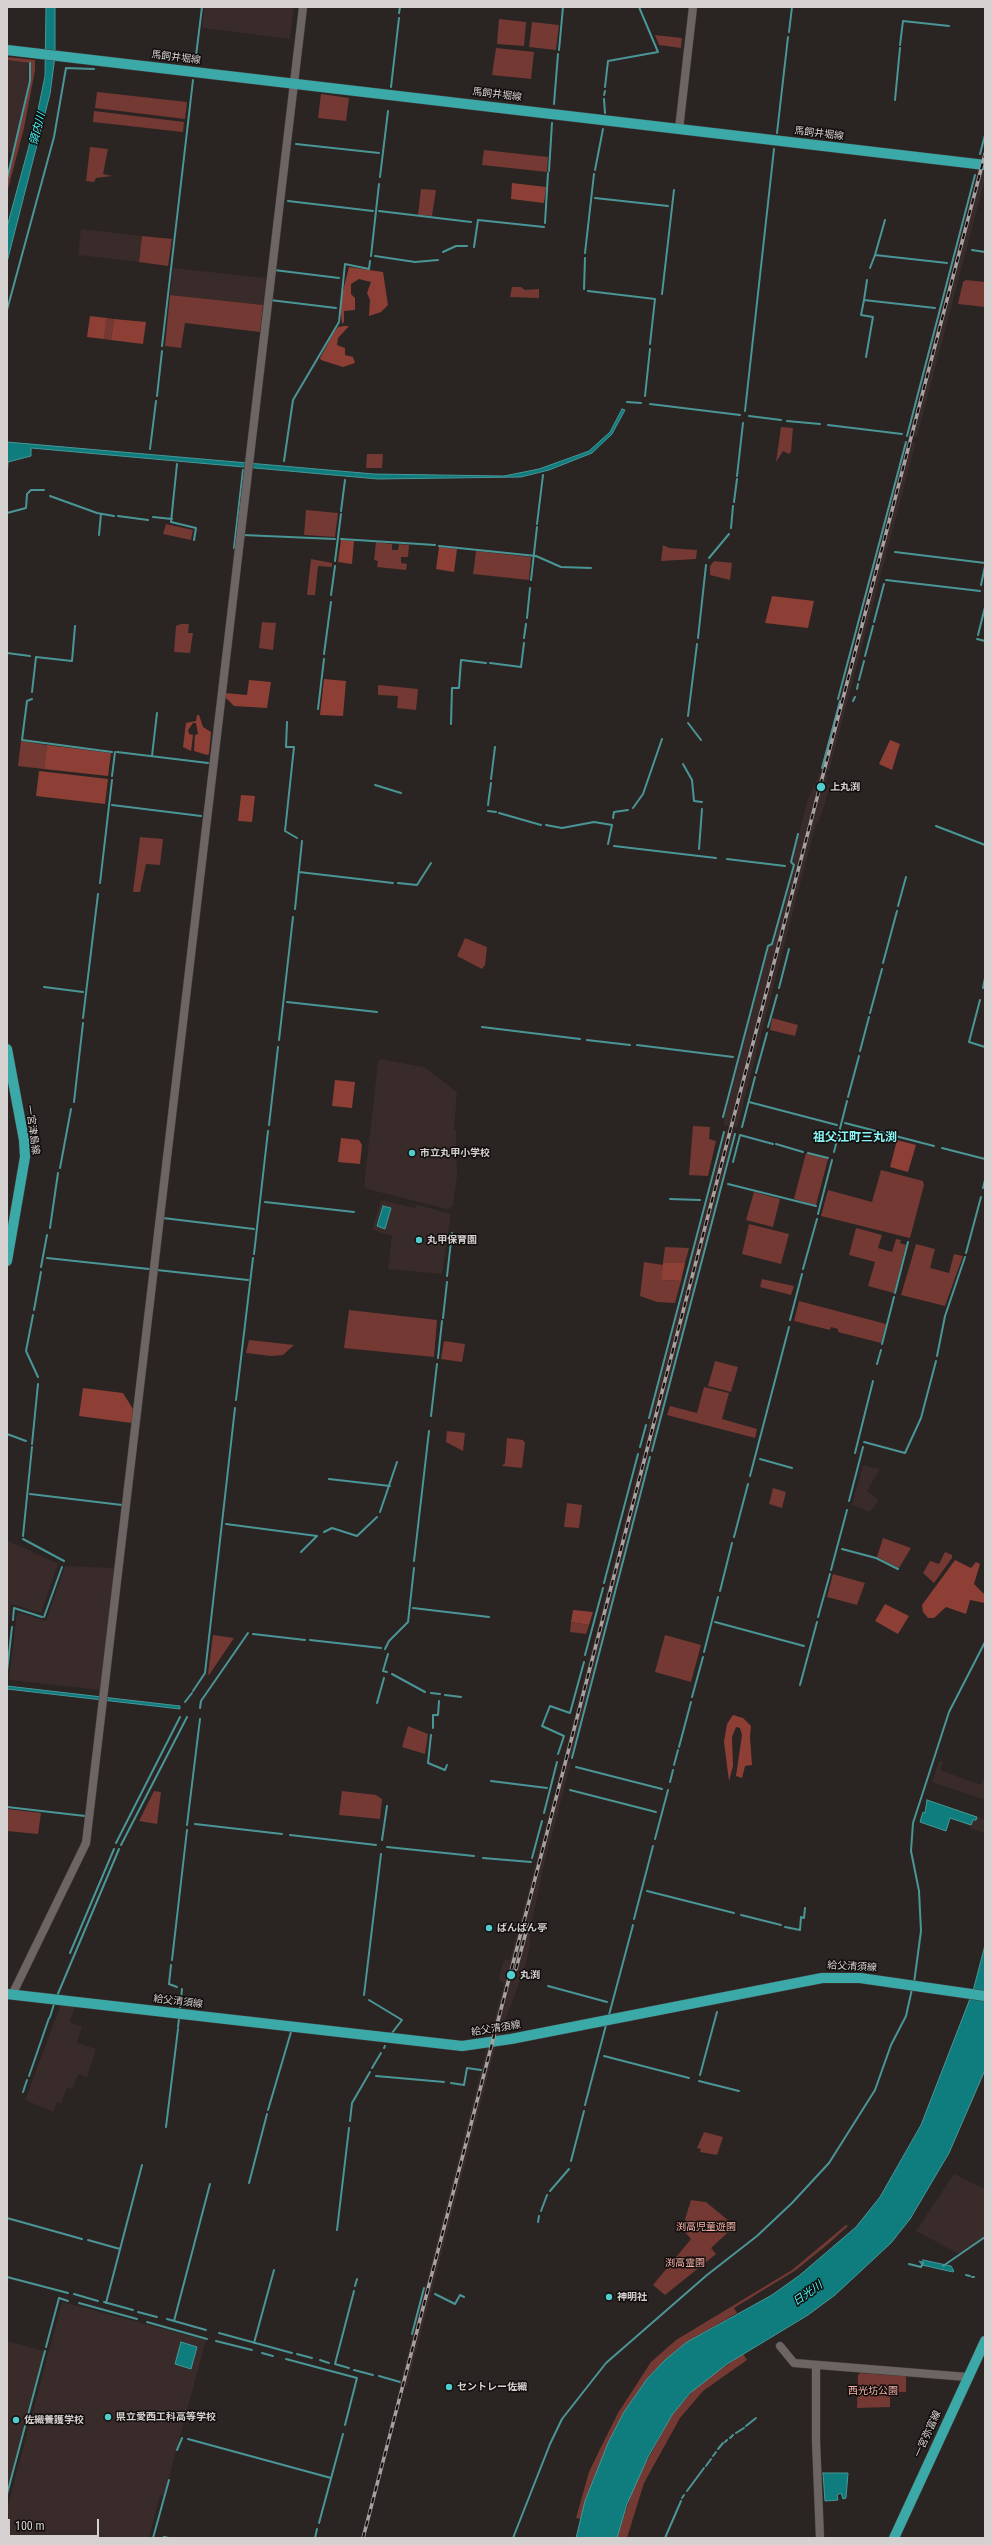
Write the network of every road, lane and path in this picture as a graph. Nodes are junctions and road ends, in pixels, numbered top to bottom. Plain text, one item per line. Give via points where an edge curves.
1 (303, 7) edge
2 (693, 7) edge
3 (7, 50) edge
4 (294, 83) junction
5 (679, 129) junction
6 (985, 165) edge
7 (7, 1049) edge
8 (7, 1261) edge
9 (9, 1995) edge
10 (985, 1996) edge
11 (985, 2341) edge
12 (780, 2346) dead end
13 (816, 2365) junction
14 (968, 2377) junction
15 (820, 2538) edge
16 (894, 2538) edge

1 - 4 street
2 - 5 street
3 - 4 main road, 馬飼井堀線
4 - 5 main road, 馬飼井堀線
4 - 9 street via 86,1843
5 - 6 main road, 馬飼井堀線
7 - 8 main road, 一宮津島線 via 25,1157
9 - 10 main road, 給父清須線 via 462,2046 511,2039 822,1978 860,1978
11 - 14 main road, 一宮弥富線
12 - 13 street via 791,2361
13 - 14 street
13 - 15 street
14 - 16 main road, 一宮弥富線

